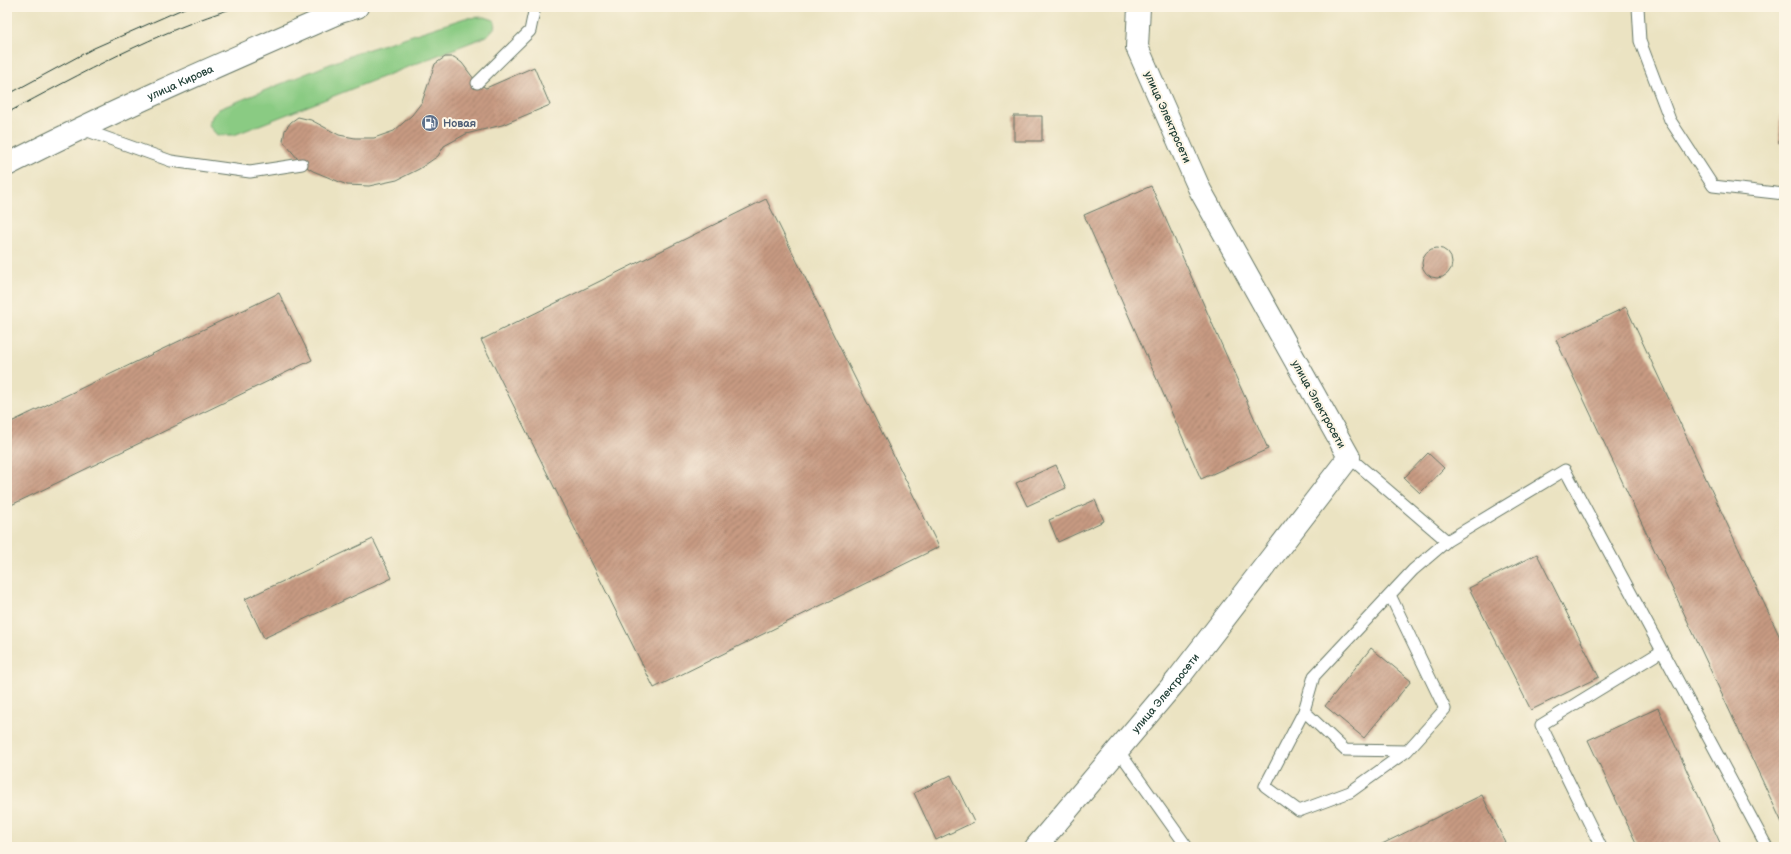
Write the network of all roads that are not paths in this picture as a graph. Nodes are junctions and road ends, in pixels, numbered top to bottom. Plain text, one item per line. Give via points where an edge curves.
1 (357, 7) edge
2 (535, 7) edge
3 (1139, 7) edge
4 (1638, 7) edge
5 (477, 83) dead end
6 (79, 128) junction
7 (302, 164) dead end
8 (7, 165) edge
9 (1784, 194) edge
10 (1349, 457) junction
11 (1447, 541) junction
12 (1390, 595) junction
13 (1662, 651) junction
14 (1304, 711) junction
15 (1118, 750) junction
16 (1407, 751) junction
17 (1036, 847) edge
18 (1187, 847) edge
19 (1601, 847) edge
20 (1767, 847) edge

1 - 6 street, улица Кирова via 340,12
2 - 5 lane via 530,31
3 - 10 street, улица Электросети via 1137,47 1200,190
4 - 9 lane via 1640,41 1670,120 1713,186
6 - 7 lane via 171,161 250,172
6 - 8 street, улица Кирова
10 - 11 lane
10 - 15 street, улица Электросети via 1177,680
11 - 12 lane via 1413,570
11 - 13 lane via 1564,470
12 - 14 lane via 1314,676
12 - 16 lane via 1445,709
13 - 19 lane via 1541,725
13 - 20 lane
14 - 16 lane via 1345,750
14 - 16 lane via 1265,786 1299,812 1350,792
15 - 17 street, улица Электросети
15 - 18 lane

